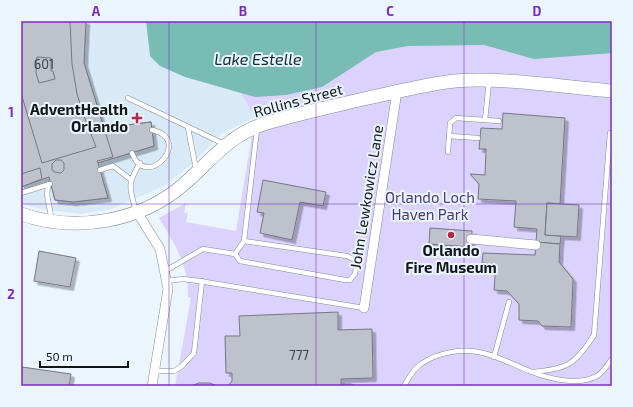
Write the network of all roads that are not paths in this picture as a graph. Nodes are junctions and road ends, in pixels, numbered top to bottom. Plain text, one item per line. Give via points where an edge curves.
1 (489, 81) junction
2 (397, 91) junction
3 (612, 91) edge
4 (128, 98) dead end
5 (485, 120) junction
6 (498, 121) dead end
7 (258, 126) junction
8 (188, 128) junction
9 (152, 130) dead end
10 (612, 133) edge
11 (449, 136) junction
12 (478, 138) dead end
13 (225, 144) junction
14 (448, 152) dead end
15 (132, 153) dead end
16 (140, 163) junction
17 (100, 170) dead end
18 (197, 172) junction
19 (130, 179) junction
20 (21, 193) edge
21 (137, 212) junction
22 (21, 214) edge
23 (52, 222) junction
24 (471, 239) dead end
25 (244, 241) junction
26 (536, 245) dead end
27 (236, 254) junction
28 (165, 271) junction
29 (167, 282) junction
30 (202, 282) junction
31 (509, 302) dead end
32 (364, 308) joint
33 (494, 357) junction
34 (612, 359) edge
35 (155, 371) junction
36 (532, 372) junction
37 (152, 386) edge
38 (404, 386) edge

1 - 2 street, Rollins Street via 454,81
1 - 3 street, Rollins Street
1 - 5 lane
2 - 7 street, Rollins Street
2 - 32 street, John Lewkowicz Lane
4 - 8 lane
5 - 6 lane
5 - 11 lane via 456,118 450,123
7 - 13 street, Rollins Street
7 - 25 lane
8 - 13 lane
8 - 18 lane
9 - 16 lane via 166,138 167,156 153,166
10 - 36 lane via 594,335 576,360 566,366
11 - 12 lane
11 - 14 lane
13 - 18 street, Rollins Street
15 - 16 lane
16 - 19 lane
17 - 19 lane via 113,166
18 - 21 street, Rollins Street via 164,199
19 - 21 lane via 131,194
20 - 23 lane via 50,185 46,195
21 - 23 street, Rollins Street via 113,220 83,223
21 - 28 street via 160,249
22 - 23 street, Rollins Street
24 - 26 street
25 - 27 lane
25 - 27 lane via 347,256 357,261 355,274 350,280 345,280 240,261
27 - 28 lane via 203,249
28 - 29 street
29 - 30 lane via 183,279
29 - 35 street
30 - 32 lane
30 - 35 lane via 194,353 174,371
31 - 33 lane
33 - 36 lane
33 - 38 lane via 471,351 443,354 420,365
34 - 36 lane via 605,371 584,380 548,378
35 - 37 street

